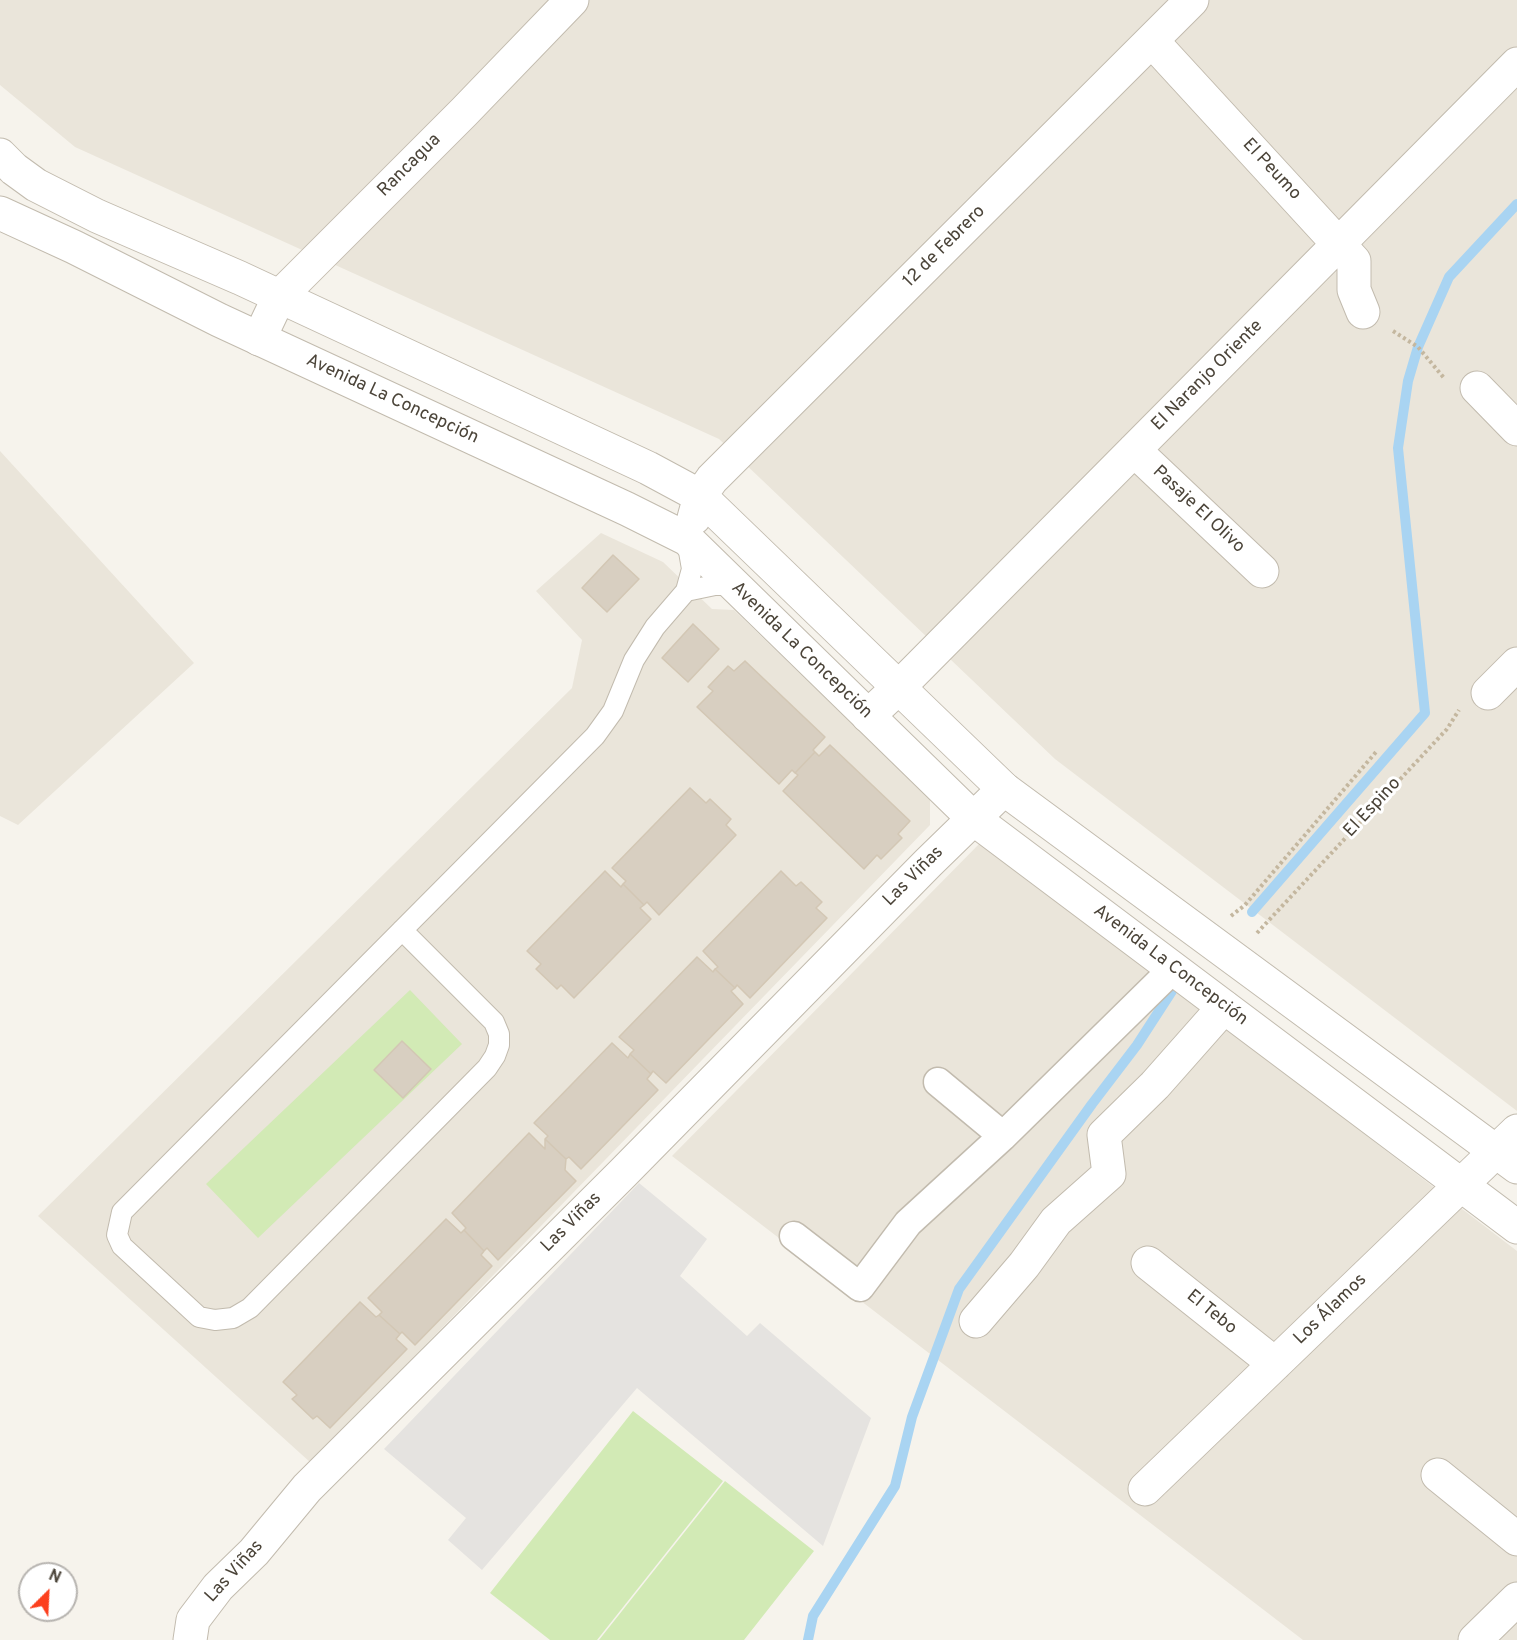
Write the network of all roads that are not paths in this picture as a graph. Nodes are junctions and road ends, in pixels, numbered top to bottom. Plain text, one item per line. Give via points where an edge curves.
1 (572, 0) edge
2 (1192, 0) edge
3 (1152, 41) junction
4 (1517, 64) edge
5 (0, 155) edge
6 (36, 185) junction
7 (2, 217) edge
8 (1340, 243) junction
9 (279, 297) junction
10 (1363, 312) dead end
11 (259, 339) junction
12 (1477, 388) dead end
13 (1517, 429) edge
14 (1134, 450) junction
15 (700, 496) junction
16 (687, 539) junction
17 (1262, 570) dead end
18 (733, 585) junction
19 (686, 591) junction
20 (1517, 664) edge
21 (899, 687) junction
22 (1488, 693) road end
23 (868, 716) junction
24 (1004, 789) junction
25 (974, 819) junction
26 (402, 930) junction
27 (1173, 969) junction
28 (1224, 1006) junction
29 (938, 1082) dead end
30 (1003, 1137) junction
31 (1510, 1150) edge
32 (1460, 1185) junction
33 (1517, 1227) edge
34 (794, 1236) dead end
35 (1148, 1263) dead end
36 (976, 1321) dead end
37 (1275, 1364) junction
38 (1438, 1475) dead end
39 (1145, 1490) dead end
40 (1517, 1539) edge
41 (1517, 1599) edge
42 (190, 1640) edge
43 (1475, 1640) edge

1 - 9 street, Rancagua
2 - 3 street, 12 de Febrero
3 - 8 street, El Peumo
3 - 15 street, 12 de Febrero via 712,479
4 - 8 street, El Naranjo Oriente
5 - 6 street
6 - 7 street
6 - 9 street
7 - 11 street, Avenida La Concepción via 74,247
8 - 10 street, El Peumo via 1354,261 1354,290
8 - 14 street, El Naranjo Oriente
9 - 11 street, Rancagua
9 - 15 street via 648,468
11 - 16 street, Avenida La Concepción
12 - 13 street
14 - 17 street, Pasaje El Olivo
14 - 21 street, El Naranjo Oriente
15 - 16 street
15 - 21 street
16 - 18 street, Avenida La Concepción
16 - 19 lane via 692,569
18 - 19 lane
18 - 23 street, Avenida La Concepción
19 - 26 lane via 655,627 634,660 613,711 595,736
20 - 22 street
21 - 23 street, El Naranjo Oriente
21 - 24 street
23 - 25 street, Avenida La Concepción
24 - 25 street, Las Viñas
24 - 31 street via 1234,958
25 - 27 street, Avenida La Concepción
25 - 42 street, Las Viñas via 307,1488 254,1552 218,1587 193,1620
26 - 26 lane via 122,1212 117,1235 122,1246 199,1317 233,1318 250,1308 495,1056 499,1034 494,1022
27 - 28 street, Avenida La Concepción
27 - 30 street
28 - 32 street, Avenida La Concepción
28 - 36 street via 1163,1076 1104,1135 1108,1174 1056,1221
29 - 30 street
30 - 34 street via 908,1223 860,1287
31 - 32 street, Los Álamos
32 - 33 street, Avenida La Concepción
32 - 37 street, Los Álamos
35 - 37 street, El Tebo
37 - 39 street, Los Álamos
38 - 40 street
41 - 43 street

